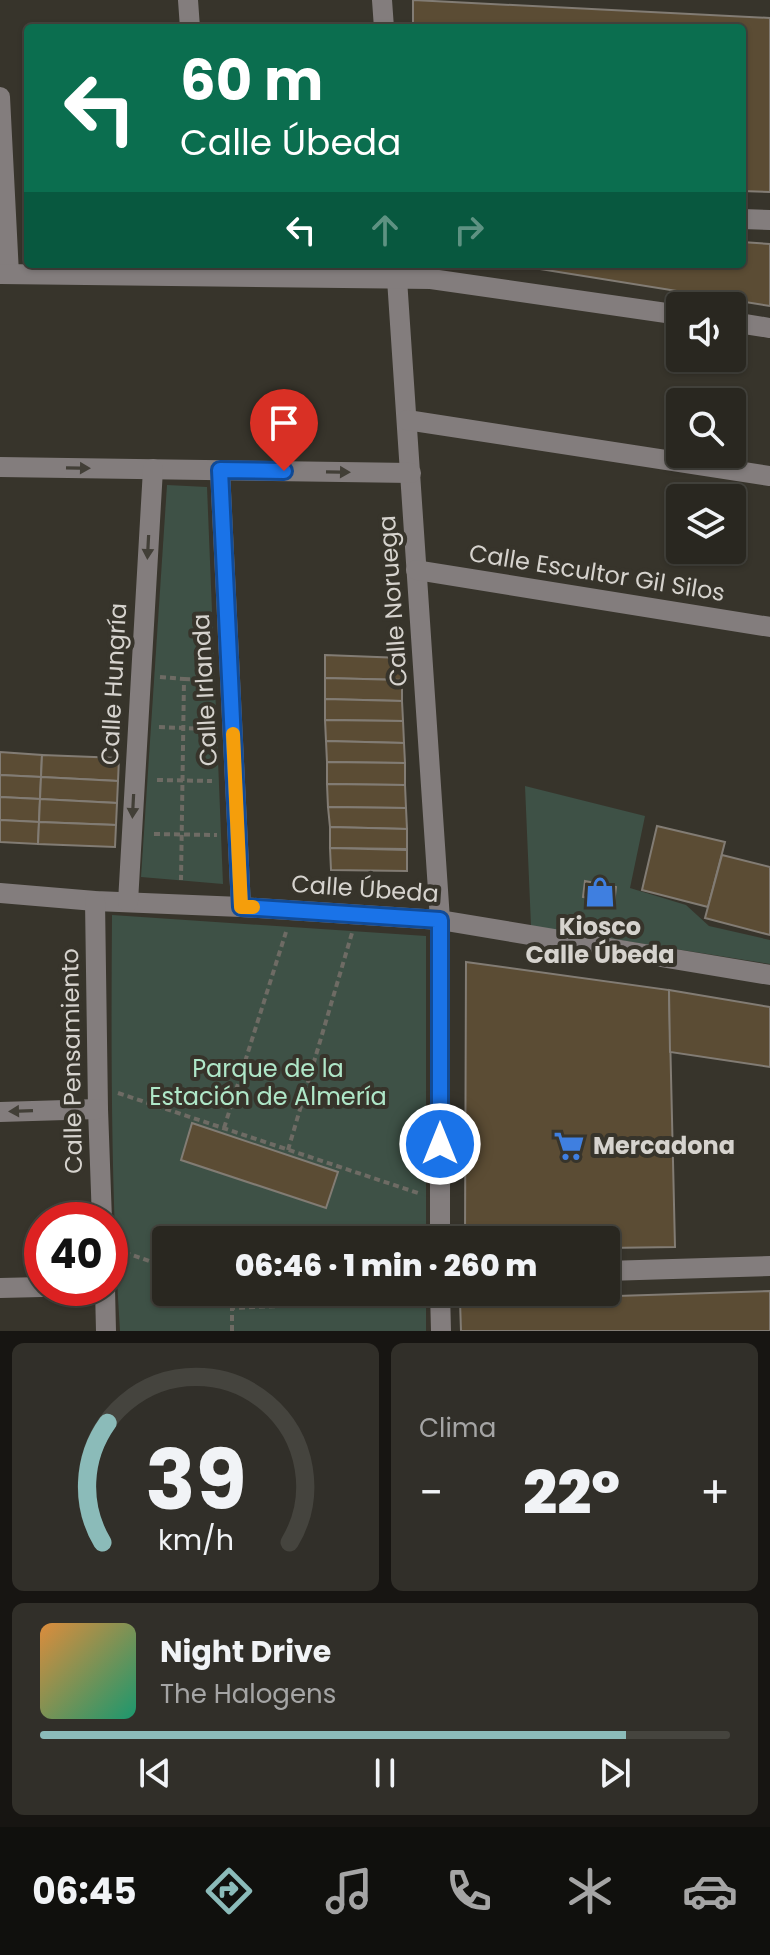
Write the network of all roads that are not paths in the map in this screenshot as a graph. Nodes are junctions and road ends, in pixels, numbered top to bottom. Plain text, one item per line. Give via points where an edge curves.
1 (188, 0) edge
2 (382, 0) edge
3 (190, 24) edge
4 (384, 24) edge
5 (0, 97) edge
6 (746, 219) edge
7 (770, 220) edge
8 (204, 270) edge
9 (396, 271) edge
10 (5, 274) edge
11 (666, 313) edge
12 (746, 324) edge
13 (770, 328) edge
14 (407, 420) junction
15 (0, 467) edge
16 (153, 469) junction
17 (220, 470) junction
18 (411, 473) junction
19 (770, 476) edge
20 (416, 570) junction
21 (770, 627) edge
22 (0, 893) edge
23 (95, 901) junction
24 (128, 902) junction
25 (241, 907) junction
26 (440, 920) junction
27 (770, 975) edge
28 (98, 1109) junction
29 (0, 1112) edge
30 (101, 1202) edge
31 (440, 1226) edge
32 (770, 1266) edge
33 (620, 1271) edge
34 (24, 1287) edge
35 (0, 1288) edge
36 (105, 1306) edge
37 (440, 1306) edge
38 (106, 1331) edge
39 (441, 1331) edge

1 - 3 street
2 - 4 street
5 - 10 street
6 - 7 street
8 - 9 street
8 - 10 street
9 - 11 street
9 - 14 street, Calle Noruega
12 - 13 street
14 - 18 street, Calle Noruega
14 - 19 street
15 -> 16 street
16 - 17 street
16 -> 24 street, Calle Hungría
17 -> 18 street
17 - 25 street, Calle Irlanda
18 - 20 street, Calle Noruega
20 - 21 street, Calle Escultor Gil Silos
20 - 26 street, Calle Noruega
22 - 23 street, Calle Úbeda
23 - 24 street, Calle Úbeda
23 - 28 street, Calle Pensamiento
24 - 25 street, Calle Úbeda
25 - 26 street, Calle Úbeda
26 - 27 street, Calle Úbeda
26 - 31 street, Calle Noruega
28 -> 29 street
28 - 30 street, Calle Pensamiento
32 - 33 street
34 - 35 street
36 - 38 street
37 - 39 street

